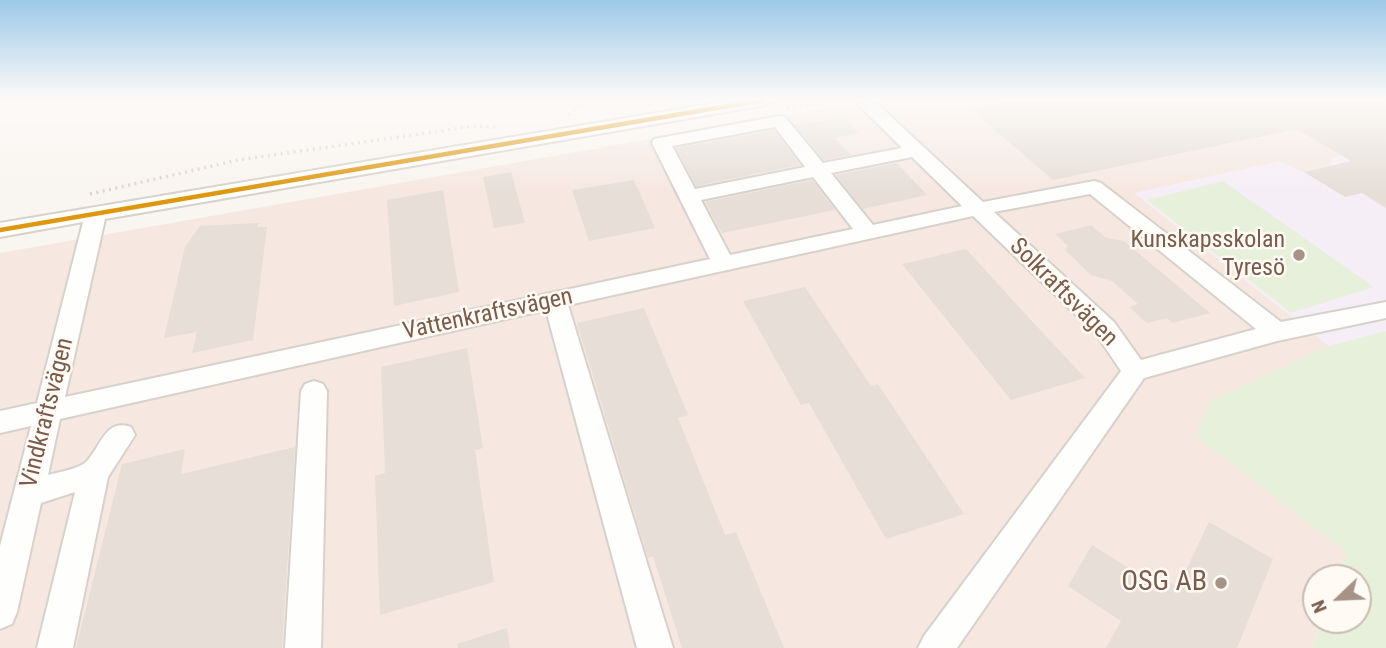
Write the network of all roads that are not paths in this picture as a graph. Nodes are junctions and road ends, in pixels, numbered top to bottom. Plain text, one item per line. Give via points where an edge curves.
1 (570, 130) edge
2 (729, 130) edge
3 (787, 130) edge
4 (894, 130) edge
5 (916, 151) junction
6 (819, 170) junction
7 (689, 196) junction
8 (91, 204) junction
9 (976, 209) junction
10 (0, 230) edge
11 (868, 233) junction
12 (723, 264) junction
13 (555, 301) junction
14 (1386, 310) edge
15 (1276, 332) junction
16 (1135, 371) junction
17 (314, 391) dead end
18 (49, 411) junction
19 (0, 422) edge
20 (121, 435) dead end
21 (94, 474) junction
22 (29, 494) junction
23 (0, 612) edge
24 (55, 648) edge
25 (303, 648) edge
26 (655, 648) edge
27 (936, 648) edge

1 - 8 street
2 - 7 street via 661,143
3 - 6 street
4 - 5 street, Solkraftsvägen
5 - 6 street
5 - 9 street, Solkraftsvägen
6 - 7 street
6 - 11 street
7 - 12 street
8 - 10 street
8 - 18 street, Vindkraftsvägen
9 - 11 street, Vattenkraftsvägen
9 - 15 street, Vattenkraftsvägen via 1094,187
9 - 16 street, Solkraftsvägen via 1105,328
11 - 12 street, Vattenkraftsvägen
12 - 13 street, Vattenkraftsvägen
13 - 18 street, Vattenkraftsvägen
13 - 26 street
14 - 15 street
15 - 16 street
16 - 27 street, Solkraftsvägen
17 - 25 street
18 - 19 street, Vattenkraftsvägen
18 - 22 street, Vindkraftsvägen
20 - 21 street
21 - 22 street
21 - 24 street
22 - 23 street, Vindkraftsvägen

